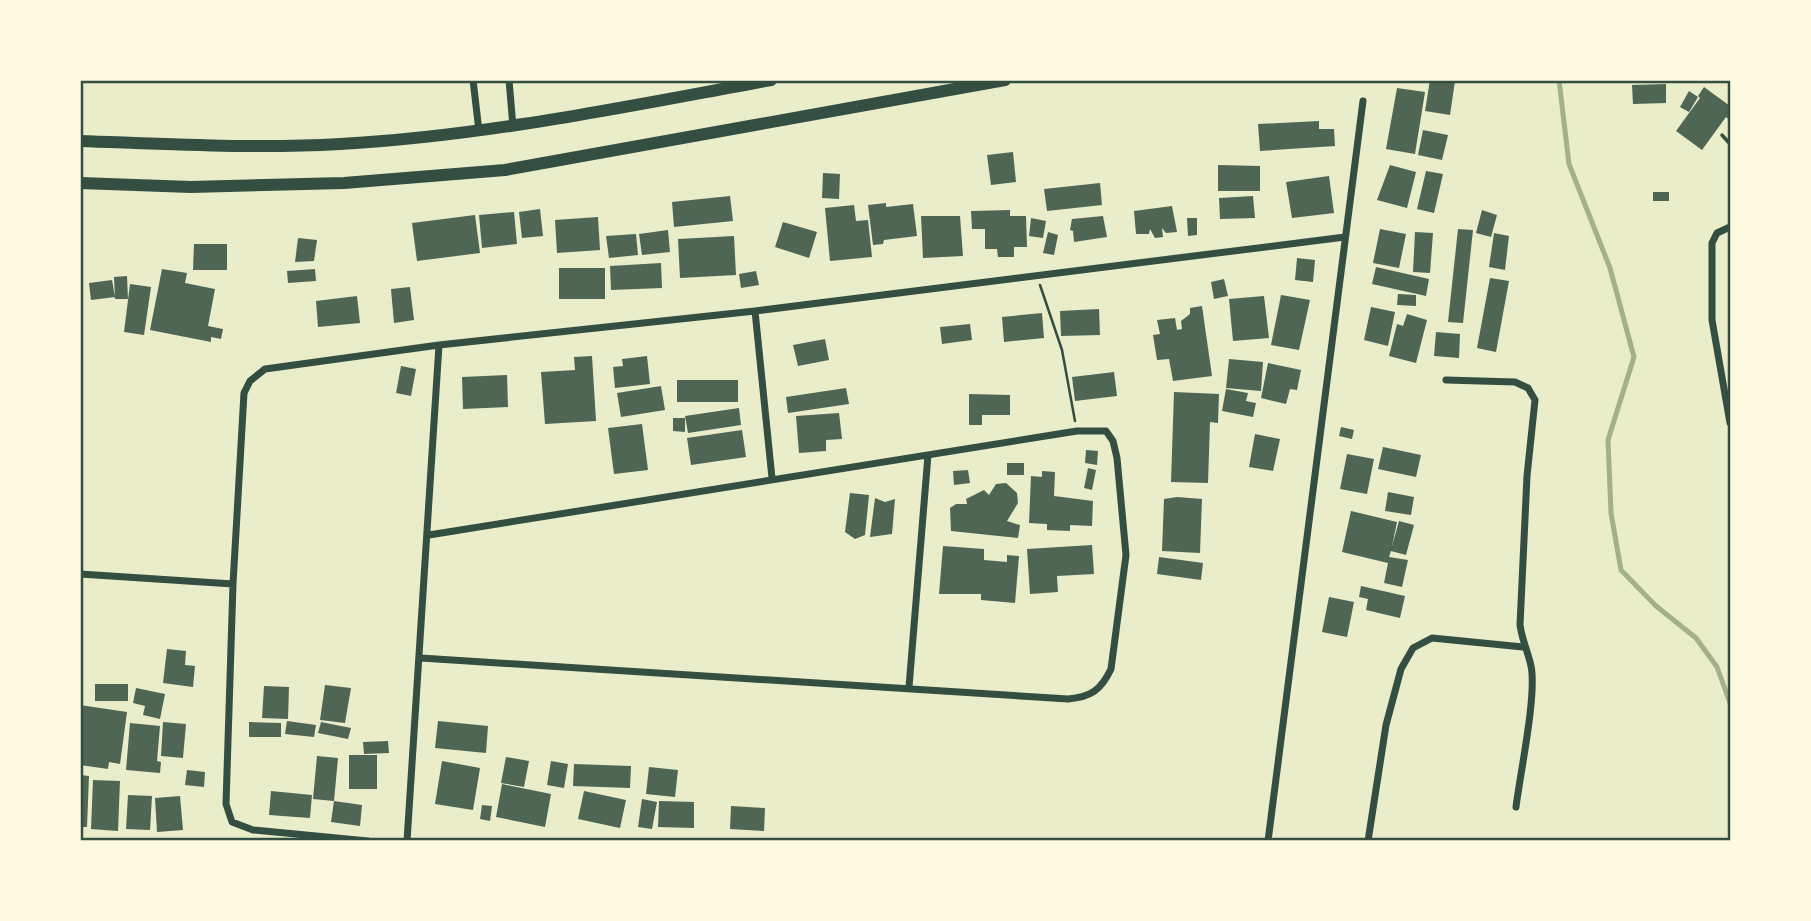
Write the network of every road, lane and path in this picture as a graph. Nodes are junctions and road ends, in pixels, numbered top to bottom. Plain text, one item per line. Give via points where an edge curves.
1 (473, 80) edge
2 (509, 80) edge
3 (771, 80) edge
4 (1005, 80) edge
5 (1363, 101) dead end
6 (513, 127) junction
7 (479, 131) junction
8 (1722, 135) dead end
9 (80, 141) edge
10 (1731, 144) edge
11 (80, 183) edge
12 (1731, 227) edge
13 (1345, 237) junction
14 (1037, 276) junction
15 (755, 311) junction
16 (439, 345) junction
17 (1446, 380) dead end
18 (1731, 423) edge
19 (1077, 432) junction
20 (928, 454) junction
21 (772, 478) junction
22 (429, 535) junction
23 (80, 574) edge
24 (233, 584) junction
25 (1523, 647) junction
26 (421, 658) junction
27 (909, 687) junction
28 (1516, 807) dead end
29 (368, 841) edge
30 (407, 841) edge
31 (1268, 841) edge
32 (1368, 841) edge

1 - 7 street
2 - 6 street
3 - 6 main road
4 - 11 main road via 505,170 344,183 191,187
5 - 13 street
6 - 7 main road
7 - 9 main road via 340,145
8 - 10 lane
12 - 18 street via 1717,233 1712,243 1712,320
13 - 14 street
13 - 31 street
14 - 15 street
14 - 19 path via 1062,350
15 - 16 street
15 - 21 street
16 - 22 street
16 - 24 street via 265,369 250,381 244,393
17 - 25 street via 1515,382 1528,388 1535,400 1527,476 1520,625
19 - 20 street
19 - 27 street via 1105,431 1117,458 1126,555 1111,669 1103,685 1087,698 1068,699
20 - 21 street
20 - 27 street
21 - 22 street
22 - 26 street
23 - 24 street
24 - 29 street via 226,804 232,822 253,830
25 - 28 street via 1531,667
25 - 32 street via 1433,638 1413,648 1401,669 1386,725
26 - 27 street
26 - 30 street

